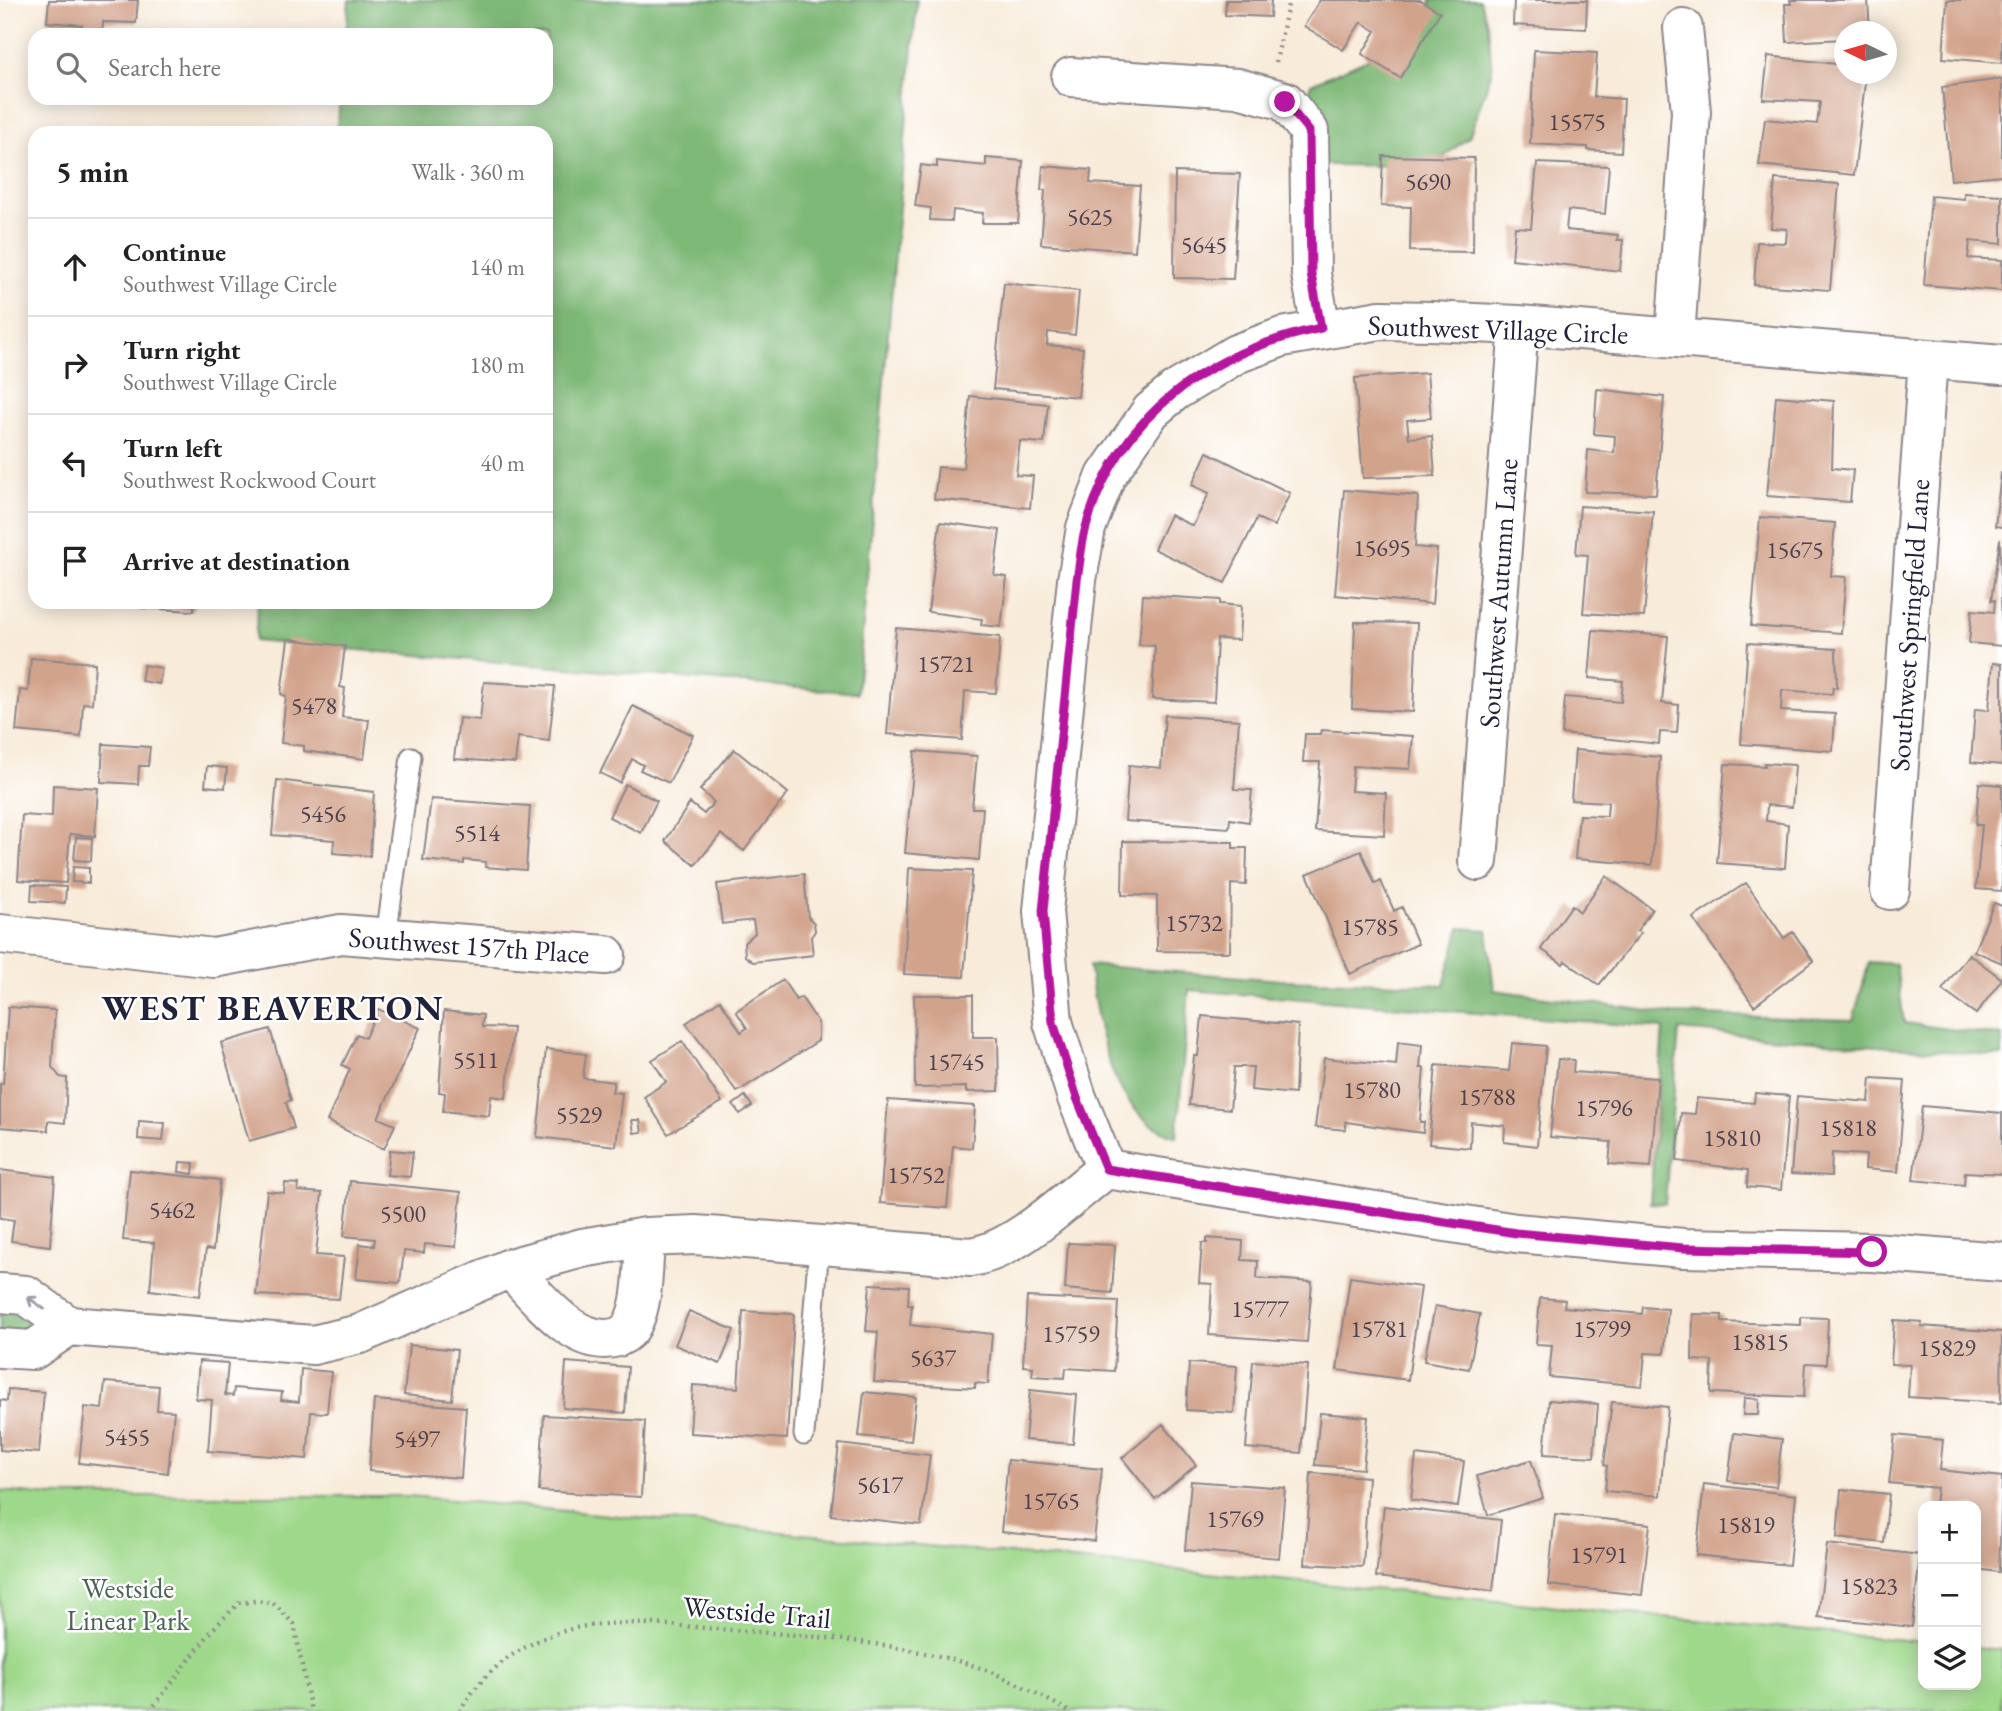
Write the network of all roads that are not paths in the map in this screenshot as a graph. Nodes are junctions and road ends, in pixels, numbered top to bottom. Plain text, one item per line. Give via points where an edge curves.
1 (1683, 28) dead end
2 (1071, 77) dead end
3 (1519, 325) junction
4 (1321, 328) junction
5 (1675, 337) junction
6 (1928, 359) junction
7 (2002, 365) edge
8 (411, 757) dead end
9 (1478, 862) dead end
10 (1890, 890) dead end
11 (0, 934) edge
12 (386, 937) junction
13 (606, 955) dead end
14 (1106, 1169) junction
15 (646, 1237) junction
16 (819, 1245) junction
17 (2002, 1262) edge
18 (510, 1268) junction
19 (0, 1293) edge
20 (69, 1326) junction
21 (0, 1348) edge
22 (804, 1435) dead end

1 - 5 street via 1691,112
2 - 4 street via 1238,88 1285,102 1309,131 1311,274
3 - 4 street, Southwest Village Circle via 1380,320
3 - 5 street, Southwest Village Circle
3 - 9 street, Southwest Autumn Lane
4 - 14 street, Southwest Village Circle via 1236,355 1175,391 1152,411 1106,476 1086,528 1043,911 1053,1022
5 - 6 street, Southwest Village Circle
6 - 7 street, Southwest Village Circle
6 - 10 street, Southwest Springfield Lane
8 - 12 lane
11 - 12 street, Southwest 157th Place via 214,958 341,934
12 - 13 street, Southwest 157th Place
14 - 16 street via 989,1254 951,1258
14 - 17 street via 1516,1233 1683,1248 1872,1252
15 - 16 street via 696,1235
15 - 18 street
15 - 18 street via 632,1326 624,1335 607,1340 574,1330
16 - 22 lane
18 - 20 street via 360,1334 313,1345
20 -> 19 street via 26,1295
20 - 21 street via 33,1350

